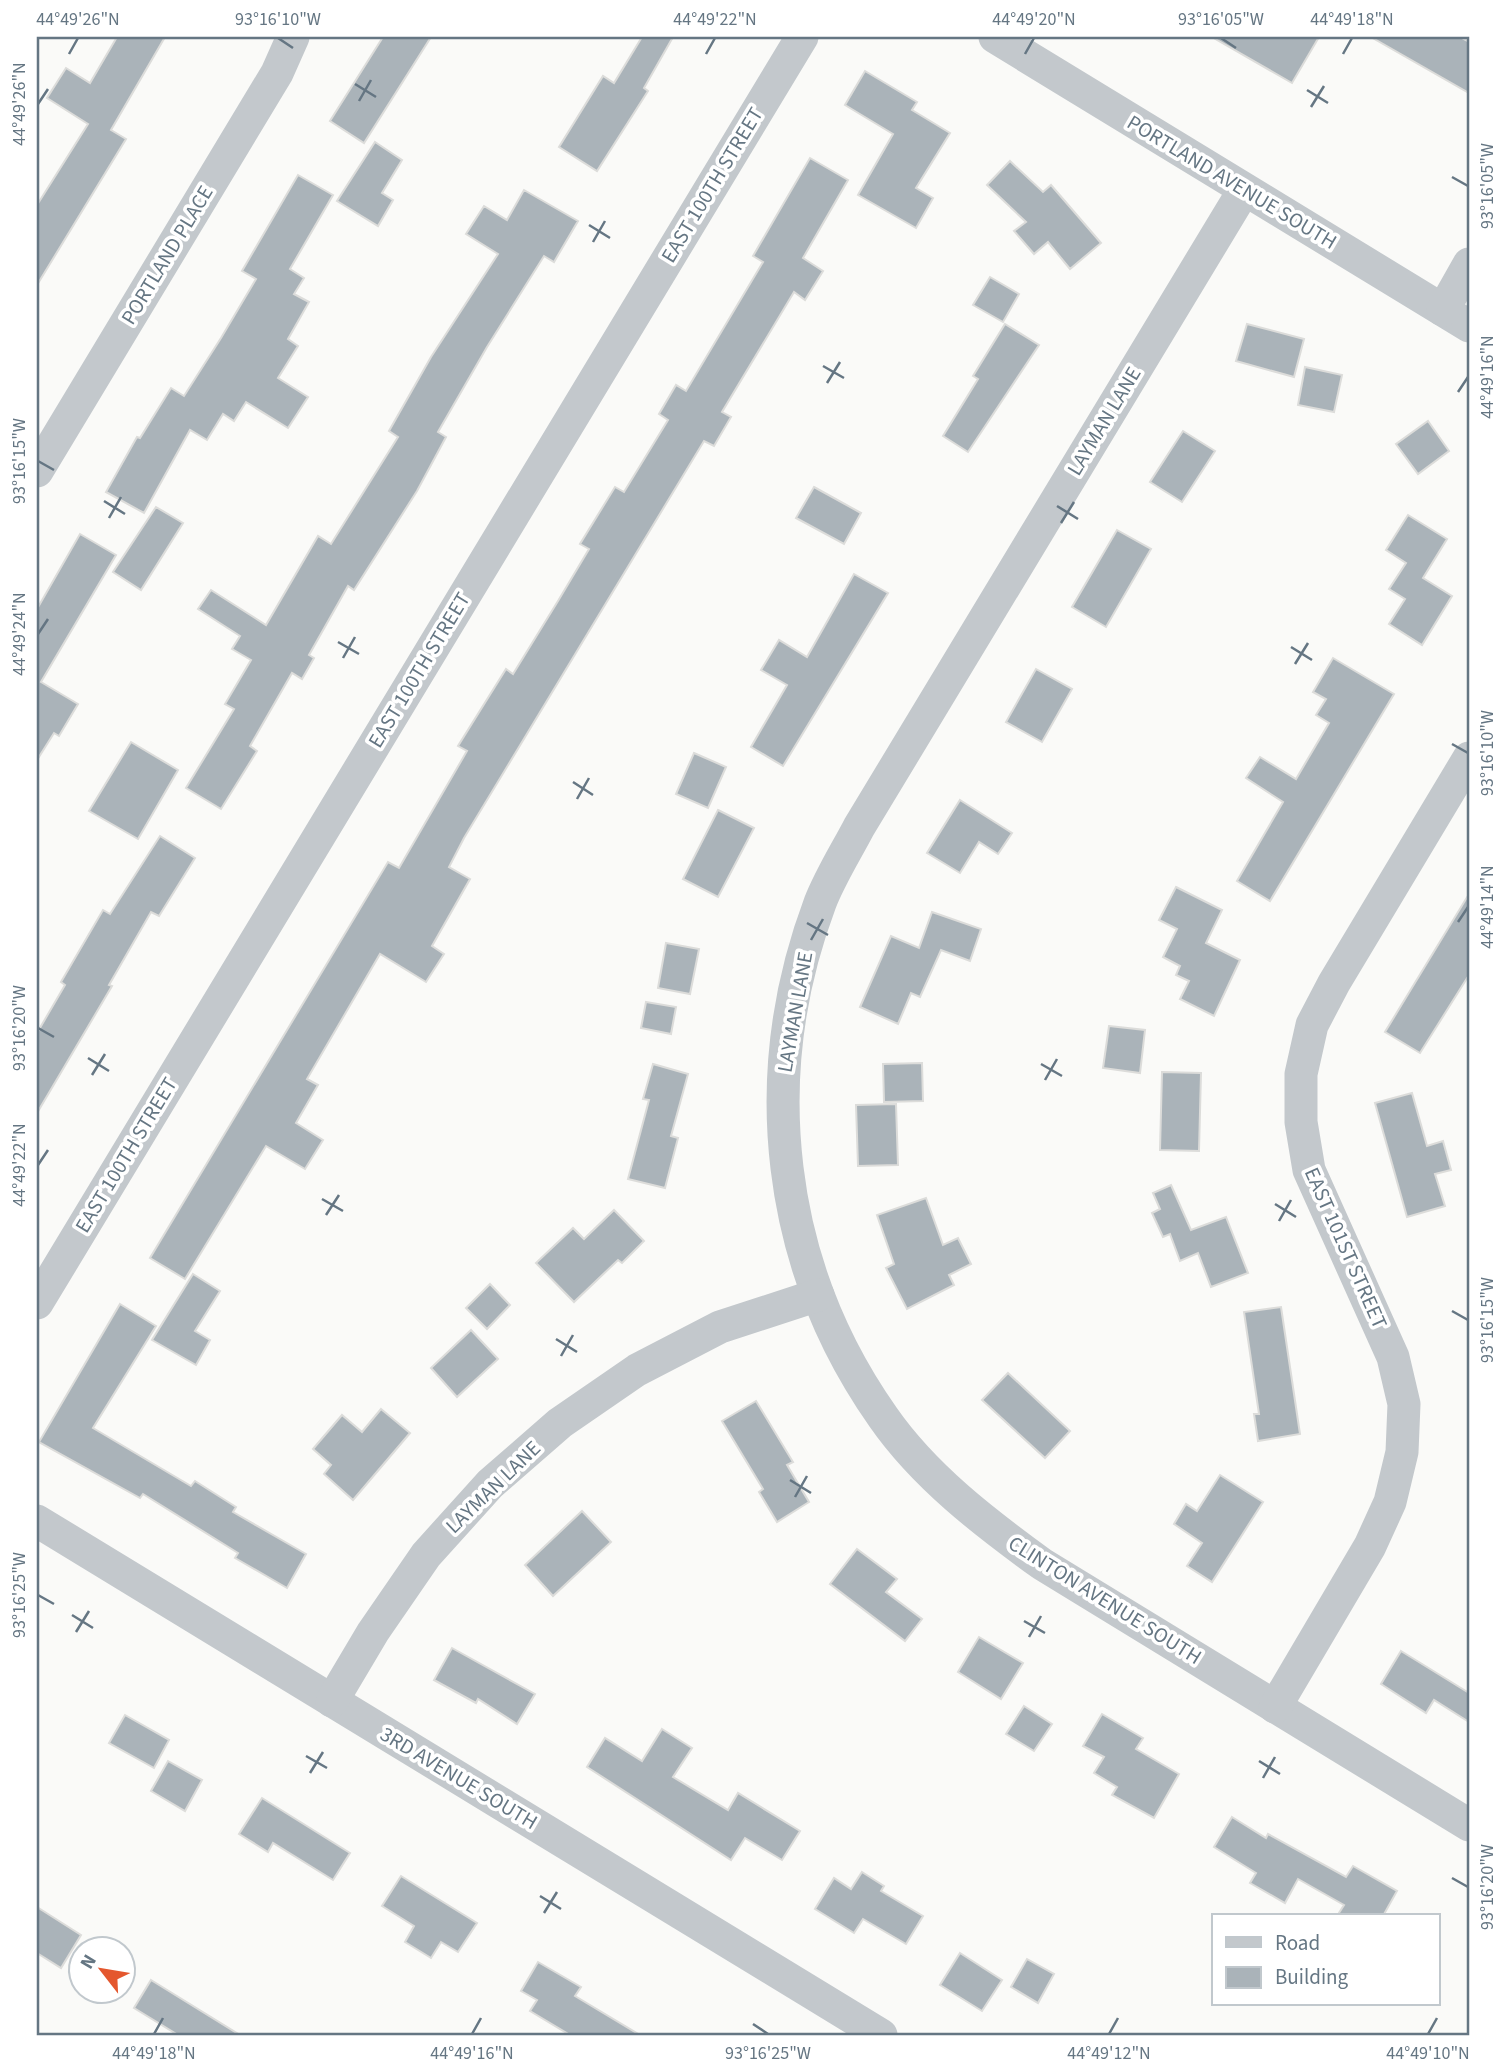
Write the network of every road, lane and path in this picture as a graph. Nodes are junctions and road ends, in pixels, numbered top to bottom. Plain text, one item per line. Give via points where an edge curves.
1 (293, 37) edge
2 (802, 37) edge
3 (995, 37) edge
4 (1244, 190) junction
5 (1469, 264) edge
6 (1456, 318) edge
7 (37, 471) edge
8 (1469, 758) edge
9 (818, 1295) junction
10 (37, 1303) edge
11 (37, 1521) edge
12 (332, 1700) junction
13 (1275, 1707) junction
14 (1469, 1825) edge
15 (881, 2035) edge

1 - 7 street, PORTLAND PLACE via 277,73
2 - 10 street, EAST 100TH STREET
3 - 4 street, PORTLAND AVENUE SOUTH
4 - 6 street, PORTLAND AVENUE SOUTH
4 - 9 street, LAYMAN LANE via 859,827 820,901 797,977 783,1056 782,1123 794,1218
5 - 6 street
8 - 13 street, EAST 101ST STREET via 1334,983 1312,1026 1301,1074 1301,1122 1309,1170 1389,1346 1404,1404 1402,1452 1390,1502 1370,1546
9 - 12 street, LAYMAN LANE via 720,1327 637,1370 560,1423 490,1484 426,1555
9 - 13 street, CLINTON AVENUE SOUTH via 846,1358 884,1419 984,1522 1042,1564
11 - 12 street, 3RD AVENUE SOUTH
12 - 15 street, 3RD AVENUE SOUTH
13 - 14 street, CLINTON AVENUE SOUTH

